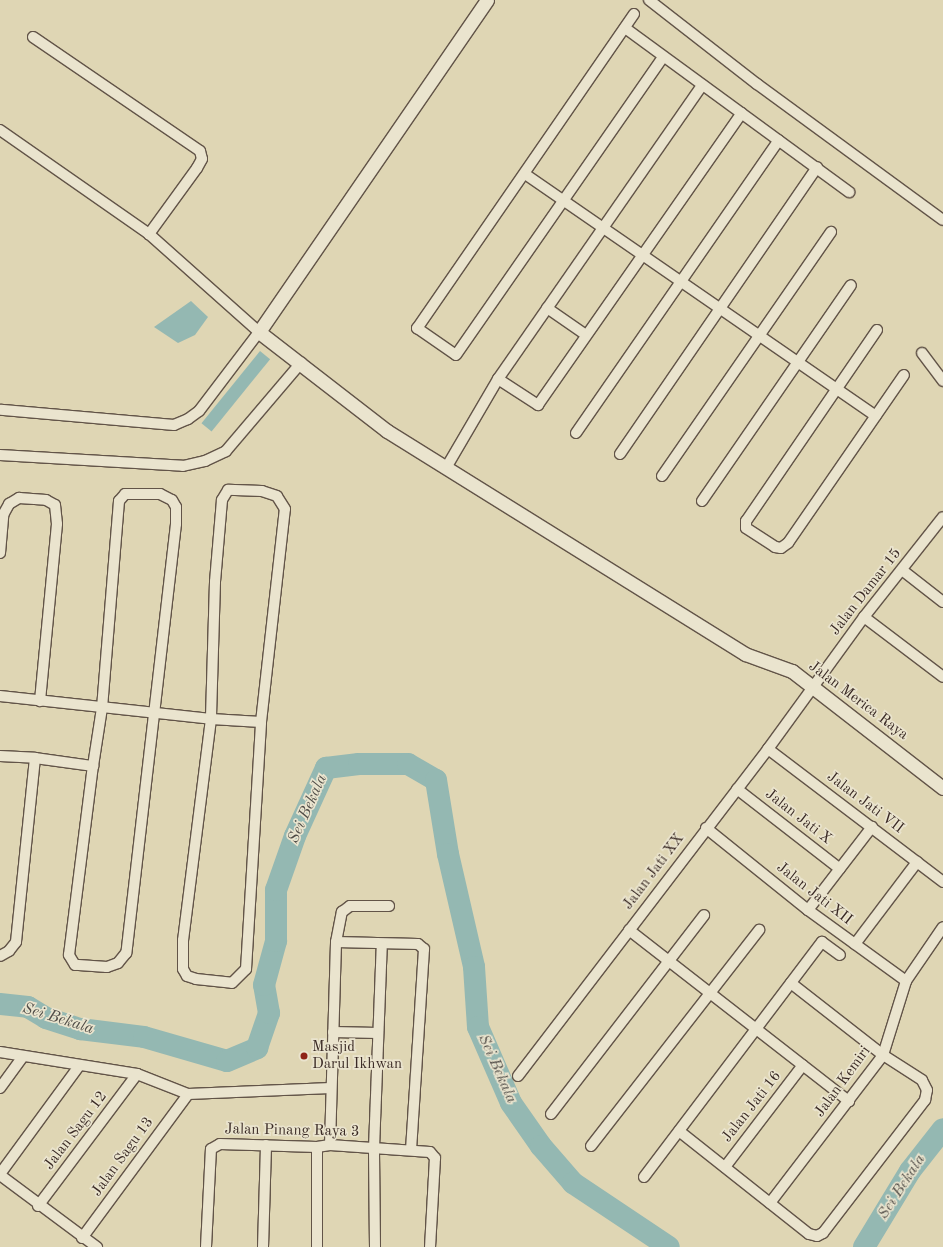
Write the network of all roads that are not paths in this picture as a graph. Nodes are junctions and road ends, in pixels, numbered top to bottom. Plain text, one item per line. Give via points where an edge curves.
1 (487, 0) edge
2 (648, 0) edge
3 (634, 14) dead end
4 (625, 28) junction
5 (33, 37) dead end
6 (663, 57) junction
7 (702, 85) junction
8 (742, 113) junction
9 (0, 130) edge
10 (779, 140) junction
11 (817, 167) junction
12 (525, 174) junction
13 (849, 192) dead end
14 (563, 200) junction
15 (943, 220) edge
16 (603, 226) junction
17 (831, 232) dead end
18 (149, 234) junction
19 (642, 254) junction
20 (682, 280) junction
21 (851, 285) dead end
22 (720, 307) junction
23 (547, 308) junction
24 (877, 330) dead end
25 (259, 332) junction
26 (586, 335) junction
27 (760, 335) junction
28 (922, 353) dead end
29 (798, 362) junction
30 (301, 363) junction
31 (904, 375) dead end
32 (498, 379) junction
33 (943, 381) edge
34 (837, 388) junction
35 (1, 410) dead end
36 (876, 416) junction
37 (576, 432) dead end
38 (620, 454) dead end
39 (0, 455) edge
40 (446, 468) junction
41 (662, 476) dead end
42 (702, 501) dead end
43 (943, 517) edge
44 (0, 554) edge
45 (902, 570) junction
46 (943, 602) edge
47 (864, 617) junction
48 (943, 677) edge
49 (814, 686) junction
50 (0, 696) edge
51 (40, 701) junction
52 (102, 708) junction
53 (154, 713) junction
54 (211, 719) junction
55 (261, 722) junction
56 (768, 749) junction
57 (0, 756) edge
58 (35, 758) junction
59 (93, 766) junction
60 (943, 788) edge
61 (737, 789) junction
62 (872, 827) junction
63 (706, 828) junction
64 (917, 862) junction
65 (840, 869) junction
66 (943, 882) edge
67 (390, 906) dead end
68 (808, 910) junction
69 (704, 915) dead end
70 (943, 927) edge
71 (629, 930) junction
72 (760, 930) dead end
73 (336, 942) junction
74 (382, 944) junction
75 (855, 944) junction
76 (840, 955) dead end
77 (0, 956) edge
78 (670, 960) junction
79 (906, 981) junction
80 (791, 983) junction
81 (711, 994) junction
82 (756, 1030) junction
83 (333, 1032) junction
84 (378, 1033) junction
85 (0, 1052) edge
86 (883, 1055) junction
87 (23, 1056) junction
88 (803, 1065) junction
89 (79, 1066) junction
90 (137, 1074) junction
91 (518, 1076) dead end
92 (0, 1088) edge
93 (331, 1088) junction
94 (188, 1094) junction
95 (849, 1101) junction
96 (551, 1114) dead end
97 (679, 1130) junction
98 (330, 1145) junction
99 (266, 1146) junction
100 (591, 1146) dead end
101 (317, 1147) junction
102 (374, 1148) junction
103 (411, 1150) junction
104 (725, 1167) junction
105 (0, 1174) edge
106 (644, 1177) dead end
107 (770, 1203) junction
108 (38, 1206) junction
109 (82, 1238) junction
110 (97, 1247) edge
111 (206, 1247) edge
112 (263, 1247) edge
113 (316, 1247) edge
114 (375, 1247) edge
115 (430, 1247) edge

1 - 25 street
2 - 15 street via 757,84
3 - 4 street
4 - 6 street
4 - 12 street
5 - 18 street via 200,151 202,158 197,168
6 - 7 street
6 - 14 street
7 - 8 street
7 - 16 street
8 - 10 street
8 - 19 street
9 - 18 street
10 - 11 street
10 - 20 street
11 - 13 street
11 - 22 street
12 - 14 street
12 - 14 street via 417,328 456,355
14 - 16 street
16 - 19 street
16 - 23 street
17 - 27 street
18 - 25 street
19 - 20 street
19 - 26 street
20 - 22 street
20 - 37 street
21 - 29 street
22 - 27 street
22 - 38 street
23 - 26 street
23 - 32 street
24 - 34 street
25 - 30 street, Jalan Merica Raya
25 - 35 street via 199,411 188,419 174,424
26 - 32 street via 538,405
27 - 29 street
27 - 41 street
28 - 33 street
29 - 34 street
29 - 42 street
30 - 39 street via 226,451 205,461 183,466
30 - 40 street, Jalan Merica Raya via 387,431
31 - 36 street
32 - 40 street
34 - 36 street
34 - 36 street via 746,521 746,528 775,547 781,548 788,543
40 - 49 street, Jalan Merica Raya via 745,654 780,665
43 - 45 street, Jalan Damar 15
44 - 51 street via 3,515 9,504 19,498 46,500 55,505 57,524
45 - 46 street
45 - 47 street, Jalan Damar 15
47 - 48 street
47 - 49 street, Jalan Damar 15
49 - 56 street, Jalan Jati XX
49 - 60 street, Jalan Merica Raya
50 - 51 street
51 - 52 street
52 - 53 street
52 - 53 street via 120,501 125,494 160,494 172,500 176,507 176,524
52 - 59 street
53 - 54 street
53 - 59 street via 126,953 118,963 107,966 75,965 69,955
54 - 55 street
54 - 55 street via 215,582 222,500 228,490 262,491 277,496 285,509
54 - 55 street via 183,940 183,969 187,976 196,979 232,983 246,969
56 - 61 street, Jalan Jati XX
56 - 62 street, Jalan Jati VII
57 - 58 street
58 - 59 street
58 - 77 street via 16,942 9,952
61 - 63 street, Jalan Jati XX
61 - 65 street, Jalan Jati X
62 - 64 street, Jalan Jati VII
62 - 65 street
63 - 68 street, Jalan Jati XII
63 - 71 street, Jalan Jati XX
64 - 66 street, Jalan Jati VII
64 - 75 street
65 - 68 street
67 - 73 street via 343,909
68 - 75 street, Jalan Jati XII
69 - 78 street
70 - 79 street, Jalan Kemiri
71 - 78 street
71 - 91 street, Jalan Jati XX
72 - 81 street
73 - 74 street
73 - 83 street
74 - 84 street
74 - 103 street via 418,944 424,949
75 - 79 street, Jalan Jati XII
76 - 80 street via 822,942
78 - 81 street
78 - 96 street
79 - 86 street, Jalan Kemiri
80 - 82 street
80 - 86 street
81 - 82 street
81 - 100 street
82 - 88 street
82 - 97 street
83 - 84 street
83 - 93 street
84 - 102 street
85 - 87 street
86 - 95 street, Jalan Kemiri
86 - 107 street via 922,1080 927,1090 920,1106 823,1233 817,1236 809,1234
87 - 89 street
87 - 92 street
88 - 95 street
88 - 104 street, Jalan Jati 16
89 - 90 street
89 - 105 street
90 - 94 street
90 - 108 street, Jalan Sagu 12
93 - 94 street
93 - 98 street
94 - 109 street, Jalan Sagu 13
95 - 107 street, Jalan Kemiri
97 - 104 street
97 - 106 street
98 - 101 street, Jalan Pinang Raya 3
98 - 102 street, Jalan Pinang Raya 3
99 - 101 street, Jalan Pinang Raya 3
99 - 111 street, Jalan Pinang Raya 3 via 220,1144 211,1149
99 - 112 street
101 - 113 street
102 - 103 street, Jalan Pinang Raya 3
102 - 114 street
103 - 115 street, Jalan Pinang Raya 3 via 425,1150 435,1158
104 - 107 street
105 - 108 street
108 - 109 street
109 - 110 street

